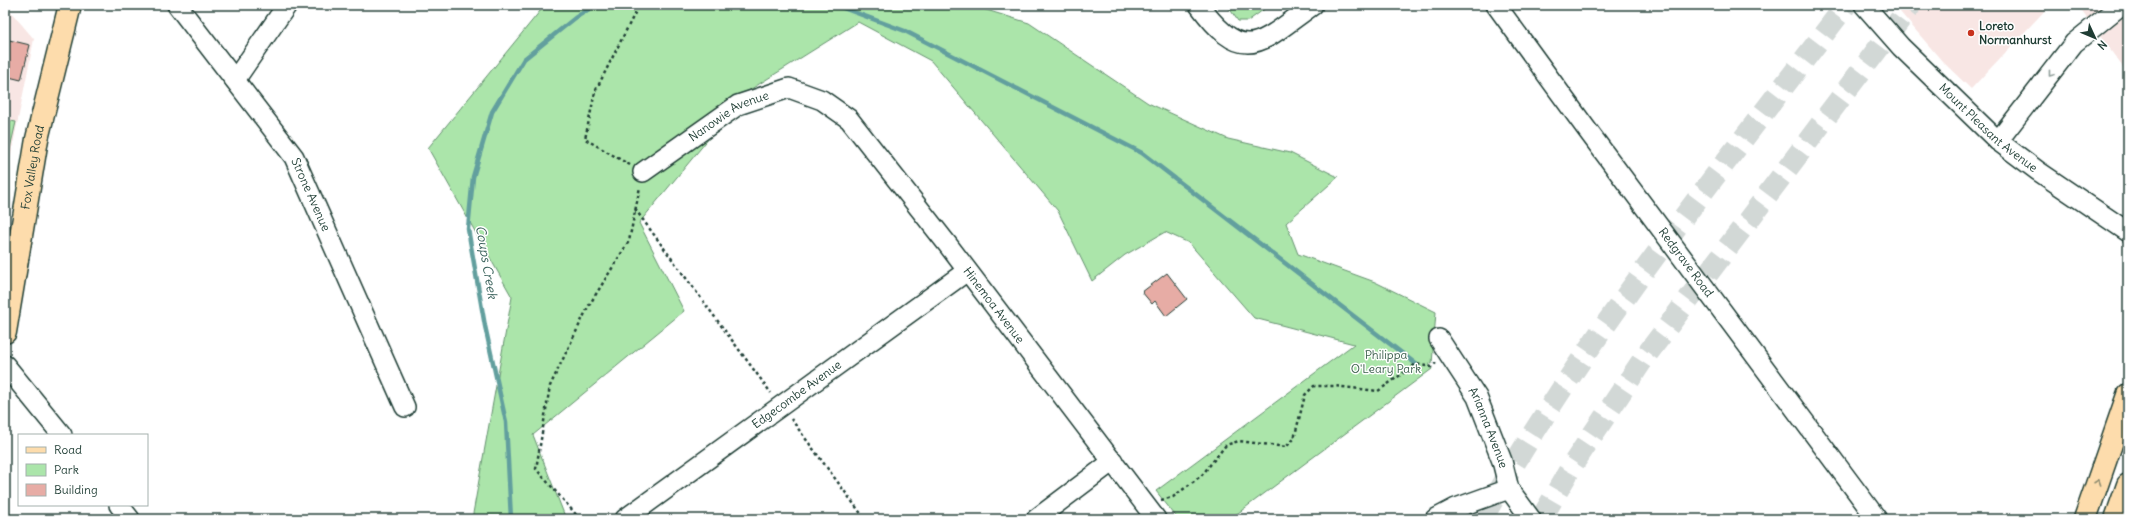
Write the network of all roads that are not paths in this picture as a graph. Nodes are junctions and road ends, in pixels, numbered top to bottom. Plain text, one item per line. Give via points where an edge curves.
1 (70, 5) edge
2 (177, 5) edge
3 (287, 5) edge
4 (1199, 5) edge
5 (1313, 5) edge
6 (1496, 5) edge
7 (1864, 5) edge
8 (2114, 7) edge
9 (235, 80) junction
10 (822, 100) joint
11 (1998, 141) junction
12 (643, 172) road end
13 (2128, 232) edge
14 (967, 270) junction
15 (5, 332) edge
16 (1439, 339) dead end
17 (5, 365) edge
18 (2128, 395) edge
19 (405, 407) dead end
20 (61, 434) edge
21 (1113, 461) junction
22 (2128, 484) edge
23 (1509, 489) junction
24 (120, 506) edge
25 (1151, 512) edge
26 (130, 519) edge
27 (625, 519) edge
28 (1036, 519) edge
29 (1434, 519) edge
30 (1531, 519) edge
31 (1877, 519) edge
32 (2085, 519) edge
33 (2116, 519) edge

1 - 15 main road, Fox Valley Road via 38,139
2 - 9 street, Strone Avenue
3 - 9 street
4 - 5 street via 1216,28 1227,37 1251,44 1263,40
6 - 31 street, Redgrave Road
7 - 11 street, Mount Pleasant Avenue via 1900,47
8 -> 11 street via 2074,43
9 - 19 street, Strone Avenue via 294,157
10 - 12 street, Nanowie Avenue via 789,88 738,105
10 - 14 street, Hinemoa Avenue via 849,119
11 - 13 street, Mount Pleasant Avenue via 2038,172
14 - 21 street, Hinemoa Avenue
14 - 27 street, Edgecombe Avenue
16 - 23 street, Arianna Avenue via 1477,397 1502,461
17 - 20 street
32 -> 18 main road
21 - 25 street, Hinemoa Avenue
21 - 28 street
22 - 33 main road
23 - 29 street via 1456,508
23 - 30 street, Arianna Avenue
24 - 26 street

